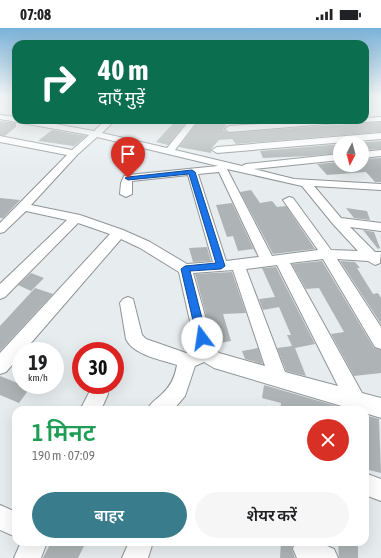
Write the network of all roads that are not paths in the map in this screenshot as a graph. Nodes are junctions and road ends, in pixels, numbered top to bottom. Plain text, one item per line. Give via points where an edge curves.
1 (41, 124) edge
2 (74, 124) edge
3 (107, 124) edge
4 (191, 124) edge
5 (232, 124) edge
6 (296, 124) edge
7 (68, 129) junction
8 (229, 129) junction
9 (97, 134) junction
10 (381, 136) edge
11 (0, 140) edge
12 (217, 150) junction
13 (169, 152) junction
14 (74, 153) junction
15 (381, 153) edge
16 (369, 154) edge
17 (333, 158) edge
18 (208, 162) junction
19 (228, 169) junction
20 (192, 172) junction
21 (305, 183) junction
22 (381, 187) edge
23 (126, 194) dead end
24 (289, 200) dead end
25 (23, 207) junction
26 (76, 218) junction
27 (6, 219) edge
28 (337, 221) junction
29 (381, 226) edge
30 (0, 229) edge
31 (119, 233) junction
32 (327, 254) junction
33 (378, 260) edge
34 (274, 261) junction
35 (238, 265) junction
36 (221, 266) junction
37 (185, 269) junction
38 (0, 292) edge
39 (128, 303) dead end
40 (381, 342) edge
41 (206, 352) junction
42 (187, 361) junction
43 (0, 366) edge
44 (278, 378) junction
45 (355, 400) junction
46 (164, 406) edge
47 (381, 408) edge
48 (369, 486) edge
49 (381, 490) edge
50 (0, 517) edge
51 (12, 523) edge
52 (33, 546) edge
53 (139, 546) edge
54 (27, 558) edge
55 (134, 558) edge

1 - 7 street
2 - 7 street
3 - 9 street
4 - 13 street
5 - 8 street
6 - 8 street
7 - 9 street
8 - 12 street
9 - 13 street
9 - 14 street
10 - 12 street
11 - 14 street
12 - 18 street
13 - 18 street
14 - 25 street
15 - 16 street
17 - 19 street
18 - 19 street
19 - 20 street
19 - 21 street
19 - 34 street
20 - 23 street via 128,178
20 - 36 street
21 - 22 street
21 - 28 street
24 - 32 street
25 - 26 street
25 - 27 street
26 - 31 street
26 - 38 street
27 - 30 street
28 - 29 street
28 - 33 street
31 - 37 street via 146,245
31 - 43 street
32 - 33 street
32 - 34 street
32 - 40 street
34 - 35 street
34 - 45 street
35 - 36 street
35 - 44 street
36 - 37 street
37 - 41 street
39 - 42 street via 134,338 140,344
41 - 42 street
41 - 44 street via 214,360
42 - 46 street via 186,376
44 - 45 street
45 - 47 street
48 - 49 street
50 - 51 street
52 - 54 street
53 - 55 street

